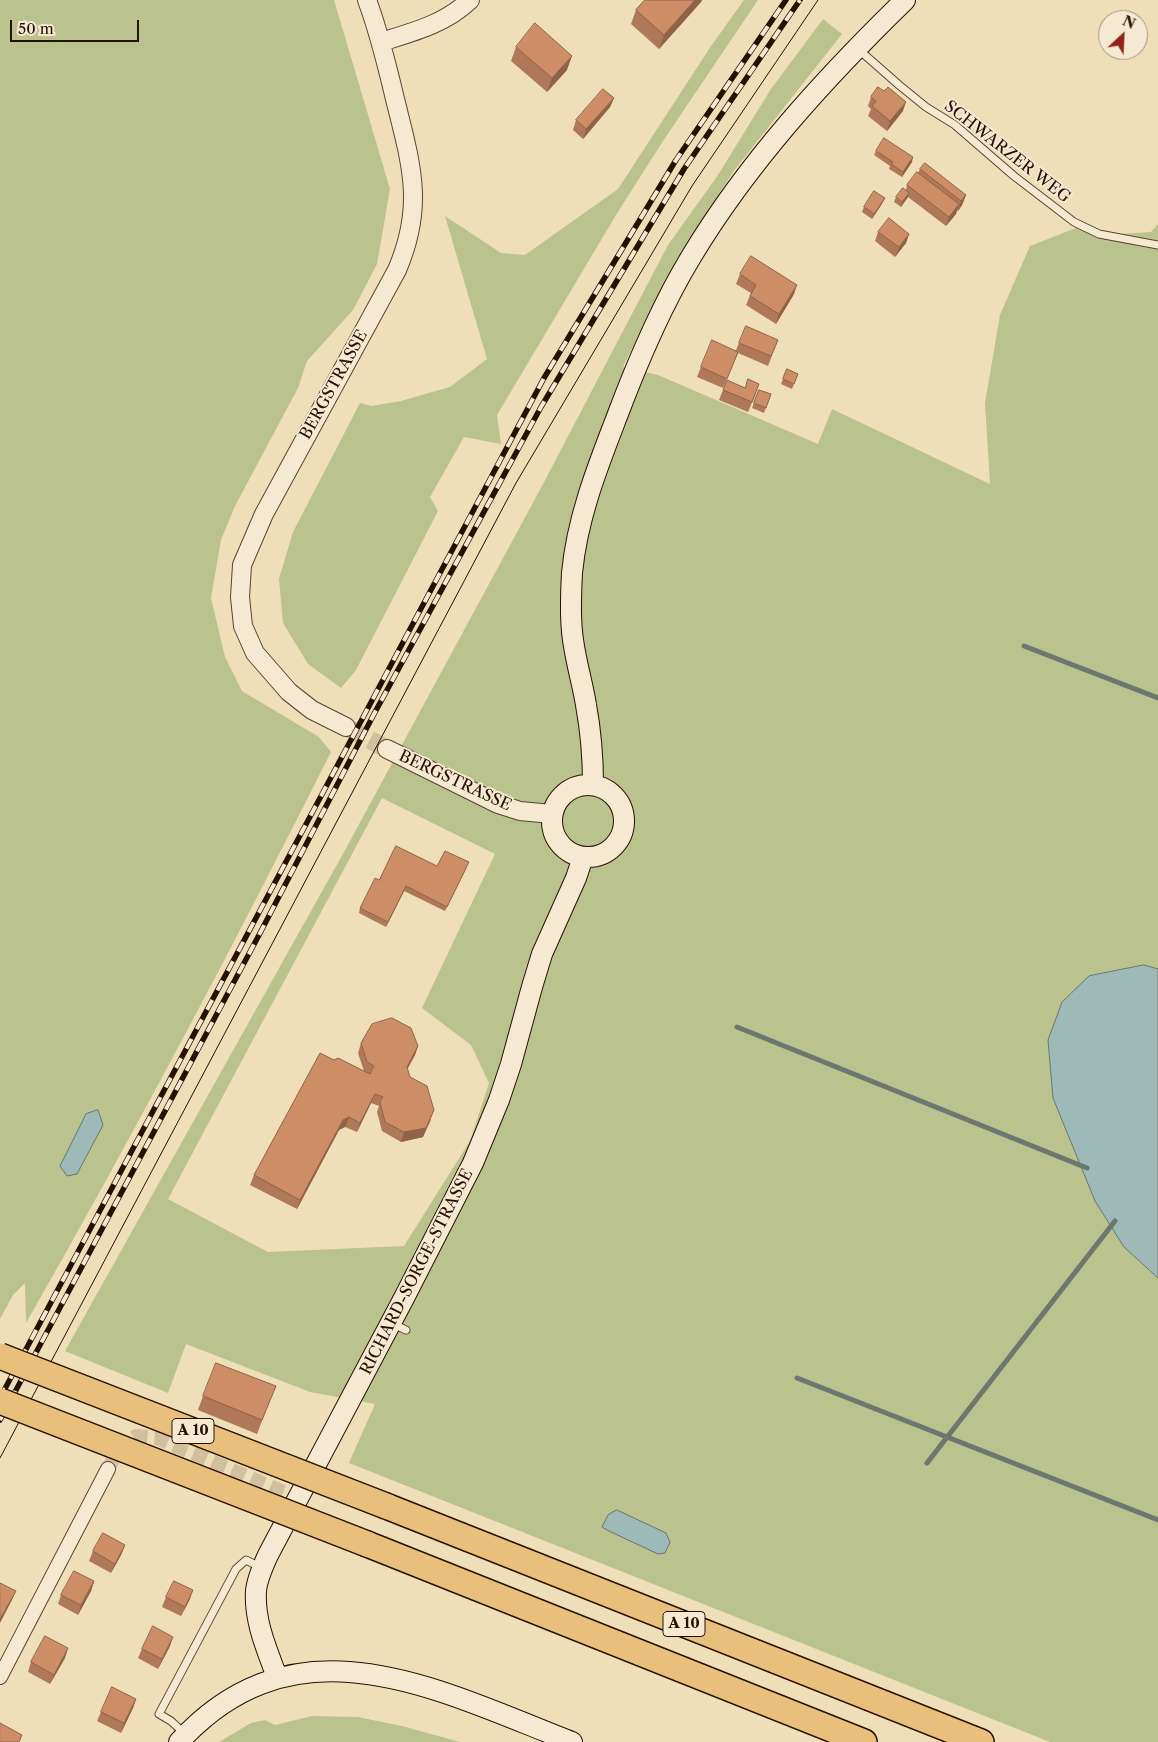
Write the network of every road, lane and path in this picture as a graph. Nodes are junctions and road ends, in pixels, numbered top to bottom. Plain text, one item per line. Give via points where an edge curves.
1 (367, 0) edge
2 (470, 0) edge
3 (905, 0) edge
4 (381, 42) junction
5 (856, 47) junction
6 (1158, 245) edge
7 (346, 727) tunnel mouth
8 (387, 748) tunnel mouth
9 (593, 785) junction
10 (552, 814) junction
11 (582, 857) junction
12 (0, 1356) edge
13 (0, 1401) edge
14 (108, 1469) tunnel mouth
15 (262, 1568) junction
16 (0, 1677) edge
17 (278, 1677) junction
18 (182, 1739) edge
19 (572, 1742) edge
20 (864, 1742) edge
21 (981, 1742) edge

1 - 4 street, BERGSTRASSE
2 - 4 street via 447,19
3 - 5 main road
4 - 7 street, BERGSTRASSE via 411,162 413,221 406,250 264,514 242,565 240,596 243,626 255,654 289,692 312,710
5 - 6 lane, SCHWARZER WEG via 926,107 956,125 1014,176 1074,222 1099,234
5 - 9 main road via 745,179 691,257 643,352 595,472 577,542 571,601 575,650 592,743
8 - 10 street, BERGSTRASSE via 498,804 520,811
9 - 10 main road via 572,789 556,804
9 - 11 main road via 603,788 619,802 624,826 619,841 612,849 598,856
10 - 11 main road via 554,832 562,847
11 - 15 main road, RICHARD-SORGE-STRASSE via 542,954 511,1064 486,1134 399,1327
12 - 21 highway, A 10, bridge
13 - 20 highway, A 10, bridge
14 - 16 street
15 - 17 main road, RICHARD-SORGE-STRASSE via 256,1591 258,1620
15 - 18 lane via 246,1560 236,1569 159,1714 171,1721
17 - 18 main road via 227,1700
17 - 19 main road via 328,1670 396,1679

